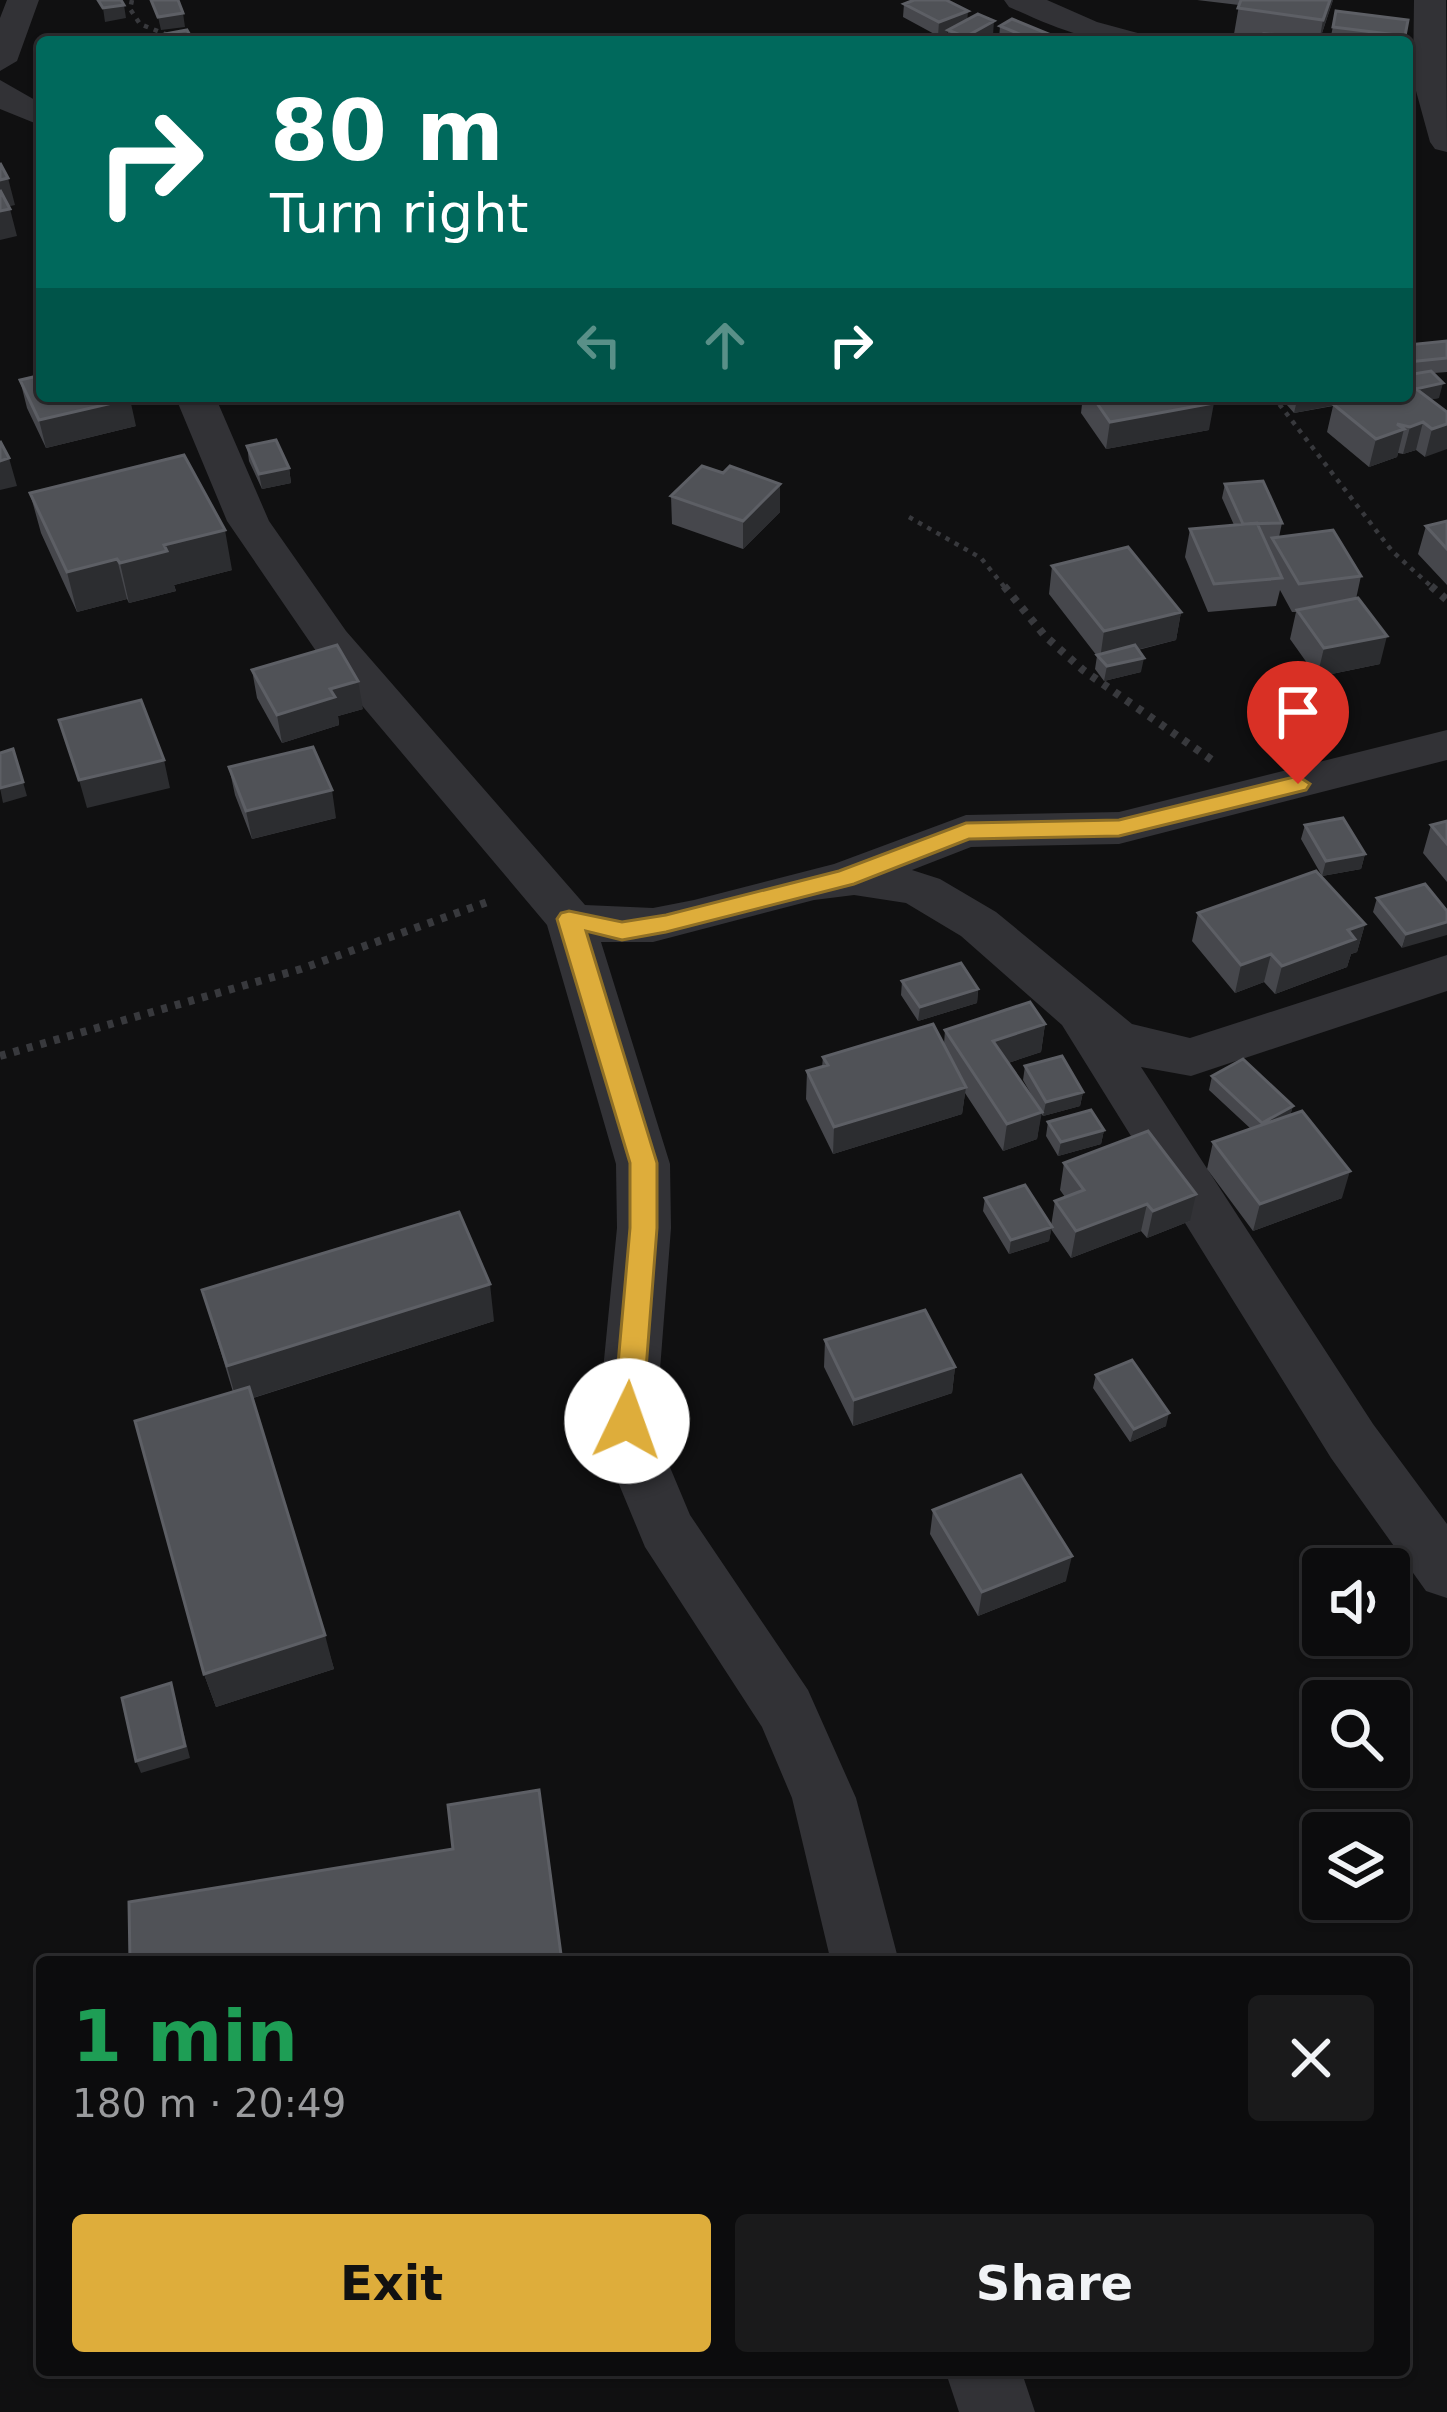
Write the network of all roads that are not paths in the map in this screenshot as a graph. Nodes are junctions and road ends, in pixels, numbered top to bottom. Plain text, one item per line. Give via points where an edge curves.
1 (23, 0) edge
2 (1021, 0) edge
3 (1430, 0) edge
4 (1111, 36) edge
5 (0, 61) edge
6 (1419, 78) edge
7 (0, 90) edge
8 (36, 114) edge
9 (1447, 142) edge
10 (197, 402) edge
11 (1447, 745) edge
12 (845, 878) junction
13 (554, 902) junction
14 (1447, 973) edge
15 (1076, 1007) junction
16 (1447, 1572) edge
17 (864, 1956) edge
18 (985, 2376) edge
19 (997, 2412) edge

1 - 5 street
2 - 4 street
3 - 6 street
6 - 9 street
7 - 8 street
10 - 13 street via 248,521 331,641
11 - 12 street via 1119,828 966,831
12 - 13 street via 622,931
12 - 15 street via 892,882 940,900
13 - 17 street via 643,1163 627,1421 635,1453 666,1529 786,1709 824,1798
14 - 15 street via 1191,1057 1134,1046
15 - 16 street via 1352,1441
18 - 19 street

